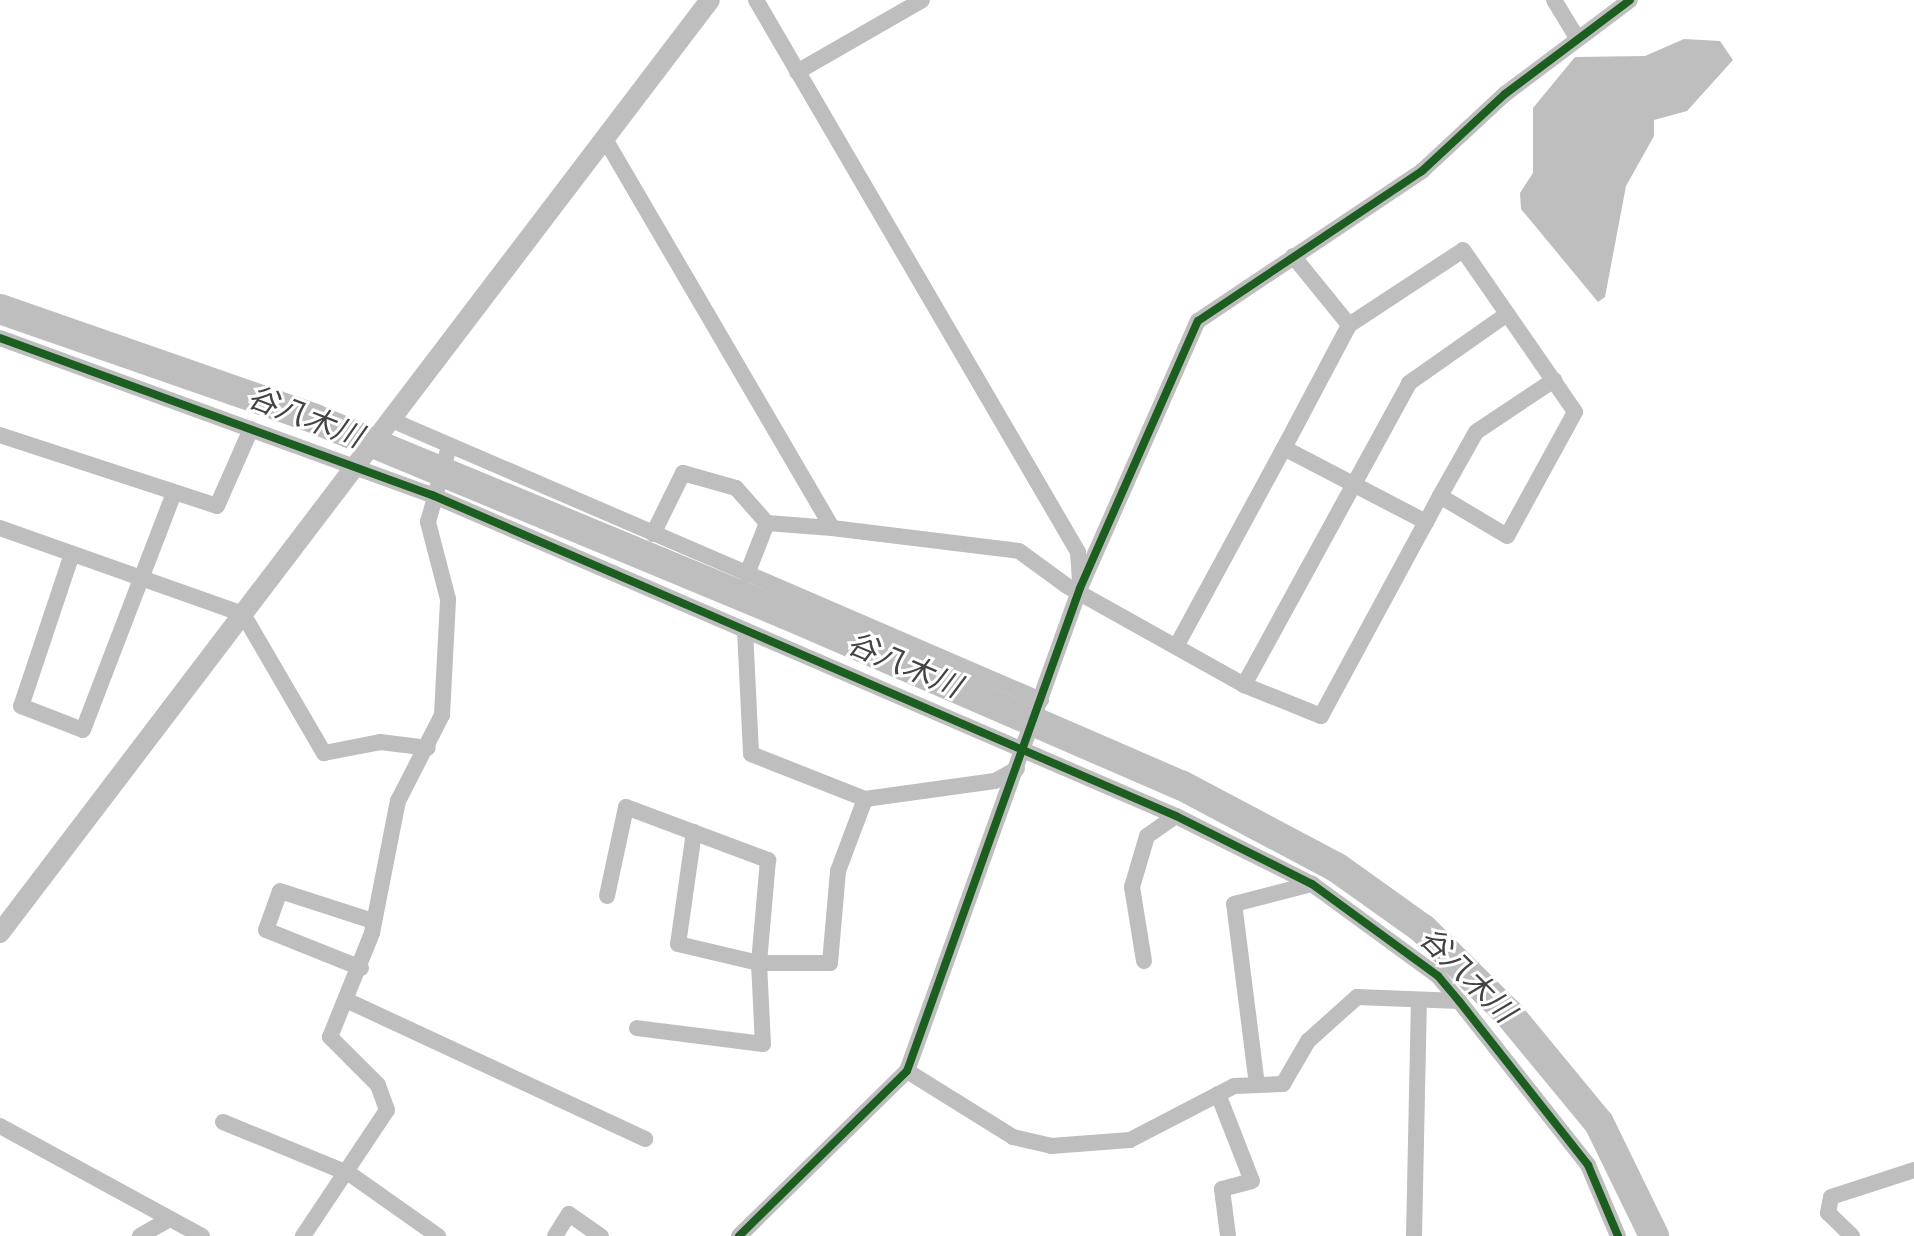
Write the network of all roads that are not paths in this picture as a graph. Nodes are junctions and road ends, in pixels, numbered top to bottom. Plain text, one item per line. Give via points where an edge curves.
1 (710, 0) edge
2 (756, 0) edge
3 (922, 0) edge
4 (1554, 0) edge
5 (1630, 0) edge
6 (1576, 36) junction
7 (797, 72) junction
8 (605, 139) junction
9 (1293, 256) junction
10 (1507, 314) junction
11 (1349, 325) junction
12 (0, 338) edge
13 (1554, 380) junction
14 (389, 419) junction
15 (251, 429) junction
16 (0, 435) edge
17 (449, 447) junction
18 (1284, 448) junction
19 (356, 467) junction
20 (1354, 484) junction
21 (174, 493) junction
22 (432, 495) junction
23 (1440, 496) junction
24 (1426, 522) junction
25 (767, 523) junction
26 (832, 528) junction
27 (1, 532) edge
28 (653, 534) junction
29 (72, 554) junction
30 (747, 574) junction
31 (142, 578) junction
32 (1080, 588) junction
33 (243, 614) junction
34 (745, 630) junction
35 (1177, 645) junction
36 (1244, 685) junction
37 (1041, 700) junction
38 (428, 748) junction
39 (1024, 751) junction
40 (1017, 769) junction
41 (865, 799) junction
42 (1176, 816) junction
43 (694, 832) junction
44 (1312, 884) junction
45 (607, 896) dead end
46 (373, 921) junction
47 (0, 933) edge
48 (1144, 961) dead end
49 (759, 963) junction
50 (361, 968) junction
51 (346, 1000) junction
52 (1459, 1001) junction
53 (1419, 1005) junction
54 (637, 1028) dead end
55 (907, 1071) junction
56 (1257, 1085) junction
57 (1218, 1094) junction
58 (223, 1122) dead end
59 (0, 1126) edge
60 (645, 1139) dead end
61 (1914, 1170) edge
62 (350, 1174) junction
63 (169, 1219) junction
64 (140, 1236) edge
65 (202, 1236) edge
66 (303, 1236) edge
67 (438, 1236) edge
68 (555, 1236) edge
69 (601, 1236) edge
70 (739, 1236) edge
71 (1228, 1236) edge
72 (1414, 1236) edge
73 (1618, 1236) edge
74 (1852, 1236) edge

1 - 8 street
2 - 7 street
3 - 7 street
4 - 6 street
5 - 6 street
6 - 9 street via 1422,171
7 - 32 street via 1078,552
8 - 14 street
8 - 26 street
9 - 11 street
9 - 32 street via 1198,321
10 - 11 street via 1463,250
10 - 13 street
10 - 20 street via 1409,383
11 - 18 street
12 - 15 street
13 - 23 street via 1476,432
13 - 23 street via 1575,412 1507,536
14 - 17 street
14 - 19 street
15 - 19 street
15 - 21 street via 217,506
16 - 21 street
17 - 22 street
17 - 28 street
18 - 20 street
18 - 35 street
19 - 22 street
19 - 33 street
20 - 24 street
20 - 36 street
21 - 31 street
22 - 34 street
22 - 38 street via 428,522 448,599 442,715
23 - 24 street
24 - 36 street via 1321,716
25 - 26 street
25 - 28 street via 736,488 683,473
25 - 30 street
26 - 32 street via 1019,551
27 - 29 street
28 - 30 street
29 - 31 street
29 - 31 street via 21,706 83,730
30 - 37 street
31 - 33 street
32 - 35 street
32 - 37 street
33 - 38 street via 324,753 380,742
33 - 47 street
34 - 39 street
34 - 41 street via 751,754
35 - 36 street
37 - 39 street
38 - 46 street via 398,801
39 - 40 street
39 - 42 street
40 - 41 street via 995,781
40 - 55 street
41 - 49 street via 838,871 830,963
42 - 44 street
42 - 48 street via 1147,836 1132,887
43 - 45 street via 626,807
43 - 49 street via 768,860
43 - 49 street via 678,944
44 - 52 street via 1438,976
44 - 56 street via 1234,904
46 - 50 street
46 - 50 street via 280,891 266,930
49 - 54 street via 763,1044
50 - 51 street
51 - 60 street
51 - 62 street via 330,1037 378,1085 387,1110
52 - 53 street
52 - 73 street via 1588,1165
53 - 56 street via 1357,997 1308,1041 1283,1084
53 - 72 street
55 - 57 street via 1013,1137 1051,1146 1130,1140
55 - 70 street
56 - 57 street
57 - 71 street via 1252,1181 1222,1189
58 - 62 street
59 - 63 street
61 - 74 street via 1831,1197 1828,1213
62 - 66 street
62 - 67 street
63 - 64 street
63 - 65 street
68 - 69 street via 569,1214

